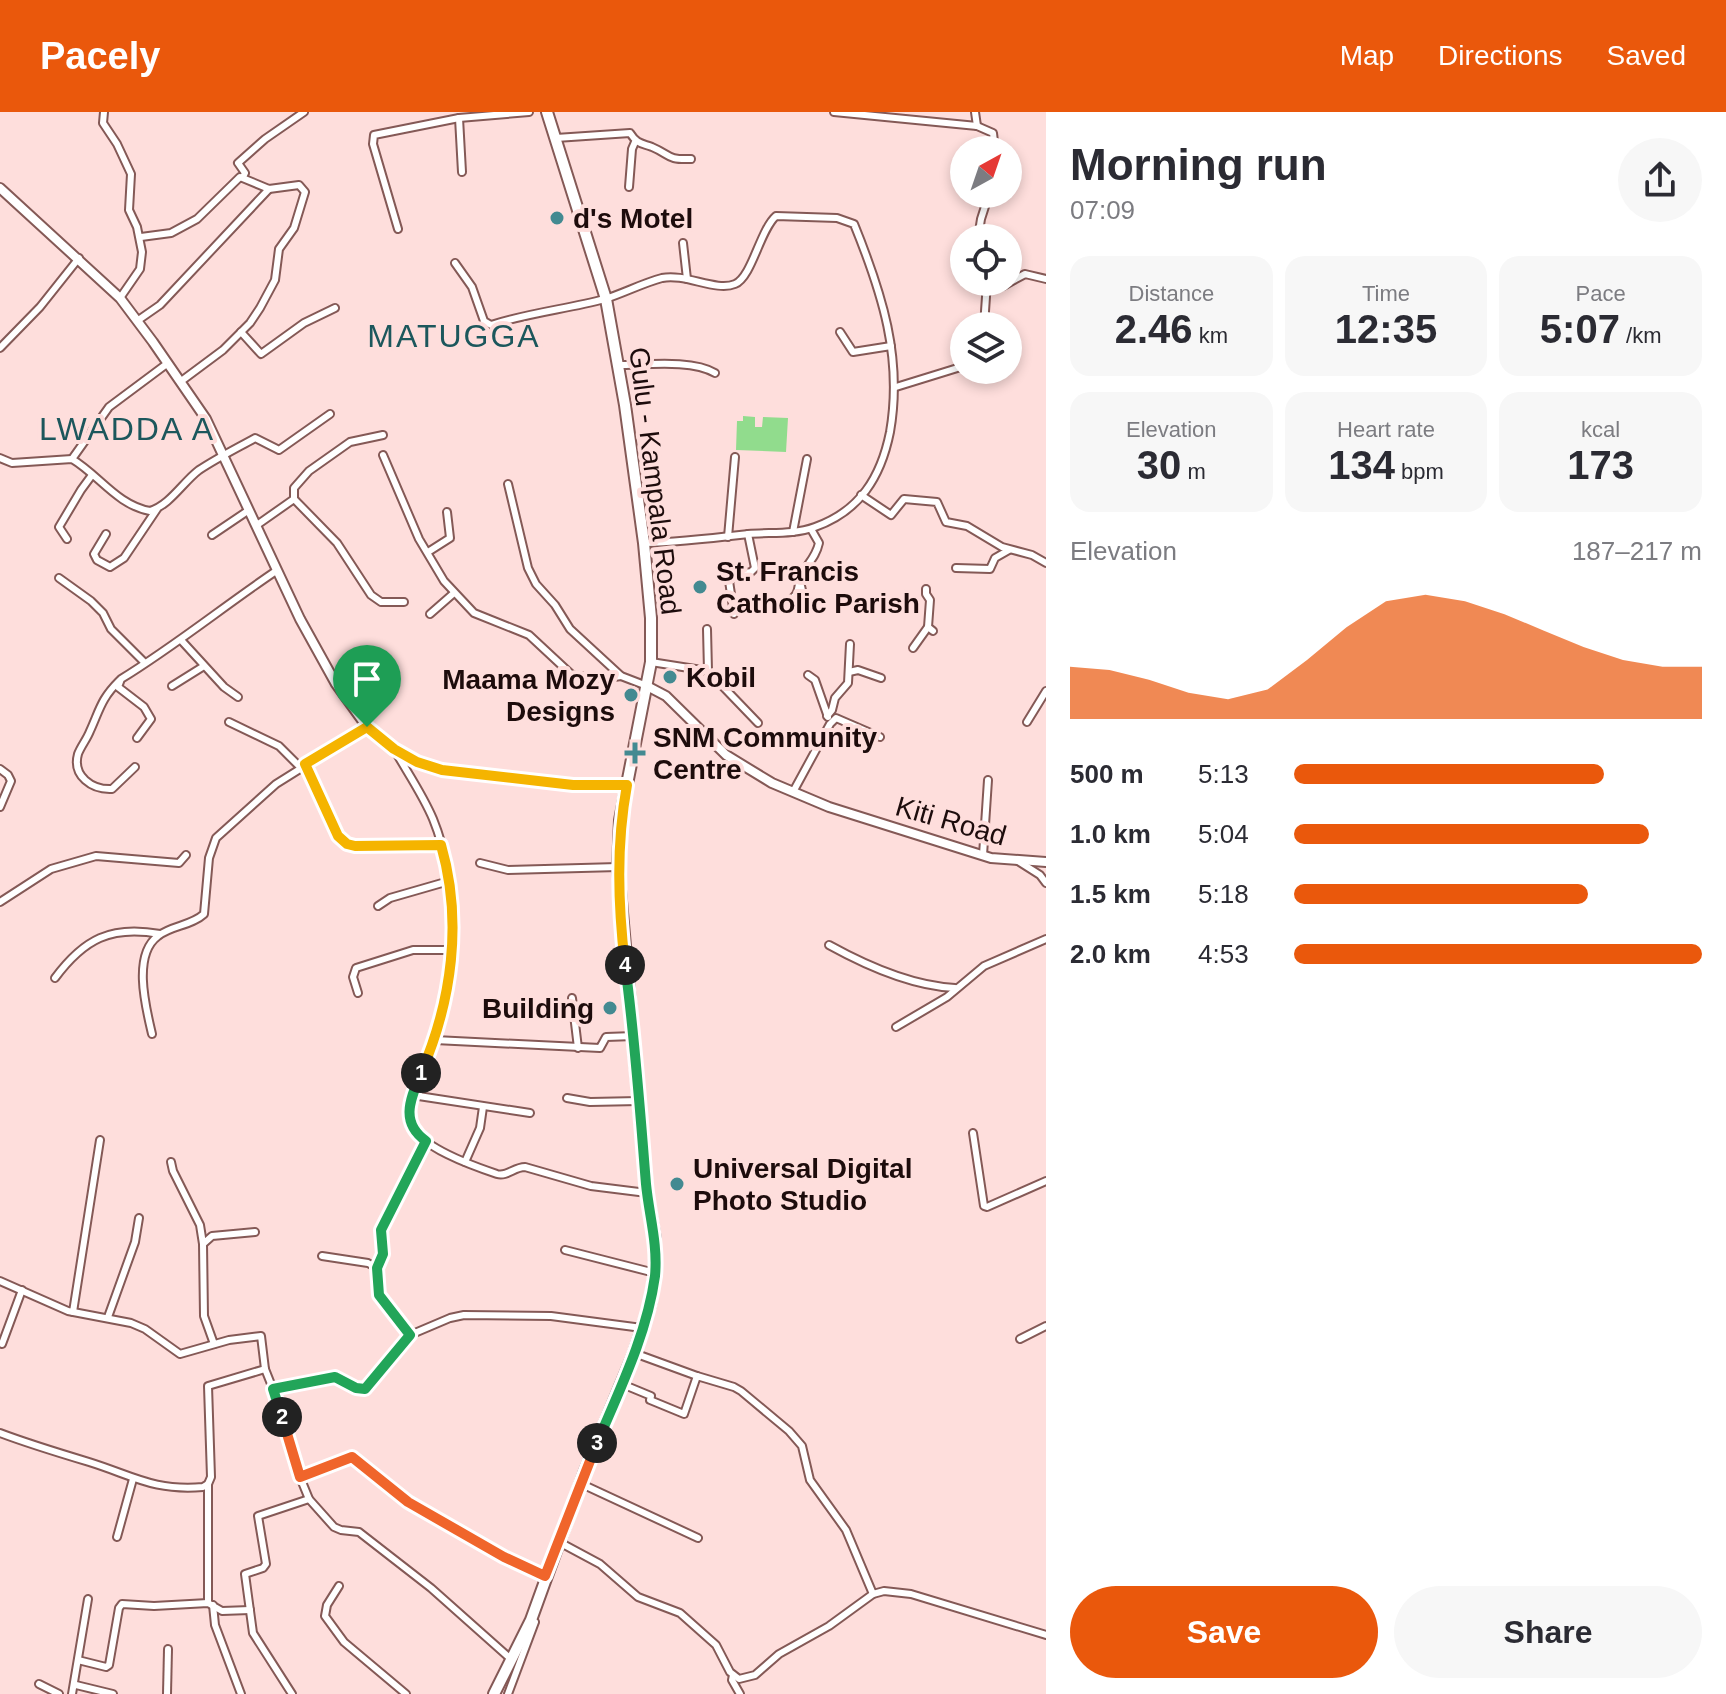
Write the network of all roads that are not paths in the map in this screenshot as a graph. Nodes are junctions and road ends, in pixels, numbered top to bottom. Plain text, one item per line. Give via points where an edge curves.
1 (104, 112) edge
2 (304, 112) edge
3 (529, 112) edge
4 (547, 112) edge
5 (834, 112) edge
6 (975, 112) edge
7 (459, 118) junction
8 (977, 126) junction
9 (993, 136) edge
10 (556, 138) junction
11 (635, 142) junction
12 (691, 159) dead end
13 (462, 172) dead end
14 (243, 177) junction
15 (629, 187) dead end
16 (0, 188) edge
17 (269, 189) junction
18 (398, 229) dead end
19 (141, 237) junction
20 (683, 243) dead end
21 (79, 258) junction
22 (455, 263) dead end
23 (1022, 276) edge
24 (687, 279) junction
25 (1046, 279) edge
26 (120, 298) junction
27 (606, 299) junction
28 (335, 308) dead end
29 (137, 321) junction
30 (241, 332) junction
31 (840, 332) dead end
32 (891, 346) junction
33 (0, 348) edge
34 (168, 363) junction
35 (618, 365) junction
36 (950, 370) edge
37 (715, 373) dead end
38 (180, 382) junction
39 (896, 387) junction
40 (330, 414) dead end
41 (383, 435) dead end
42 (383, 455) dead end
43 (224, 456) junction
44 (735, 457) dead end
45 (0, 458) edge
46 (72, 459) junction
47 (807, 459) dead end
48 (92, 475) junction
49 (508, 484) dead end
50 (861, 495) junction
51 (294, 499) junction
52 (158, 508) junction
53 (249, 510) junction
54 (447, 512) dead end
55 (257, 525) junction
56 (811, 529) junction
57 (793, 532) junction
58 (106, 534) dead end
59 (748, 534) junction
60 (212, 535) dead end
61 (728, 537) junction
62 (67, 539) dead end
63 (644, 543) junction
64 (1009, 550) junction
65 (428, 552) junction
66 (1046, 563) edge
67 (956, 568) dead end
68 (276, 571) junction
69 (59, 578) dead end
70 (801, 586) junction
71 (926, 589) dead end
72 (454, 593) junction
73 (404, 602) dead end
74 (785, 603) dead end
75 (805, 603) dead end
76 (430, 614) dead end
77 (734, 614) dead end
78 (707, 629) dead end
79 (181, 640) junction
80 (850, 644) dead end
81 (913, 648) dead end
82 (651, 662) junction
83 (145, 663) junction
84 (204, 666) junction
85 (708, 671) junction
86 (849, 672) junction
87 (808, 675) dead end
88 (621, 676) junction
89 (881, 678) dead end
90 (119, 681) junction
91 (172, 686) dead end
92 (647, 686) junction
93 (1046, 691) edge
94 (238, 697) dead end
95 (827, 716) junction
96 (229, 722) dead end
97 (1027, 722) dead end
98 (758, 723) dead end
99 (830, 724) junction
100 (367, 727) junction
101 (880, 737) dead end
102 (137, 738) dead end
103 (394, 749) junction
104 (303, 766) junction
105 (135, 767) dead end
106 (0, 769) edge
107 (988, 780) dead end
108 (627, 785) junction
109 (793, 792) junction
110 (0, 807) edge
111 (441, 845) junction
112 (186, 855) dead end
113 (983, 855) junction
114 (1018, 861) junction
115 (1046, 862) edge
116 (480, 863) dead end
117 (618, 867) junction
118 (449, 881) junction
119 (1046, 883) edge
120 (0, 890) edge
121 (7, 898) junction
122 (0, 902) edge
123 (378, 906) dead end
124 (160, 934) junction
125 (1046, 939) edge
126 (829, 945) dead end
127 (451, 950) junction
128 (55, 978) dead end
129 (955, 988) junction
130 (358, 993) dead end
131 (572, 998) dead end
132 (896, 1027) dead end
133 (152, 1034) dead end
134 (634, 1036) junction
135 (435, 1040) junction
136 (578, 1048) junction
137 (412, 1095) junction
138 (567, 1098) dead end
139 (639, 1101) junction
140 (483, 1107) junction
141 (530, 1113) dead end
142 (973, 1133) dead end
143 (100, 1140) dead end
144 (426, 1141) junction
145 (171, 1162) dead end
146 (465, 1162) junction
147 (1046, 1181) edge
148 (647, 1193) junction
149 (139, 1218) dead end
150 (255, 1232) dead end
151 (203, 1244) junction
152 (565, 1250) dead end
153 (322, 1256) dead end
154 (377, 1268) junction
155 (655, 1273) junction
156 (0, 1281) edge
157 (22, 1290) junction
158 (73, 1312) junction
159 (108, 1317) junction
160 (1046, 1326) edge
161 (642, 1328) junction
162 (410, 1335) junction
163 (1020, 1339) dead end
164 (2, 1344) edge
165 (214, 1344) junction
166 (634, 1353) junction
167 (265, 1369) junction
168 (697, 1376) junction
169 (622, 1384) junction
170 (273, 1389) junction
171 (0, 1433) edge
172 (300, 1477) junction
173 (583, 1477) junction
174 (133, 1479) junction
175 (208, 1484) junction
176 (309, 1499) junction
177 (117, 1537) dead end
178 (698, 1538) dead end
179 (558, 1542) junction
180 (544, 1580) junction
181 (339, 1586) dead end
182 (873, 1594) junction
183 (88, 1599) dead end
184 (210, 1604) junction
185 (250, 1610) junction
186 (1046, 1635) edge
187 (168, 1649) dead end
188 (78, 1660) junction
189 (512, 1660) junction
190 (733, 1675) junction
191 (39, 1684) dead end
192 (76, 1685) junction
193 (59, 1694) edge
194 (72, 1694) edge
195 (113, 1694) edge
196 (167, 1694) edge
197 (241, 1694) edge
198 (292, 1694) edge
199 (406, 1694) edge
200 (494, 1694) edge
201 (508, 1694) edge
202 (740, 1694) edge

1 - 19 street via 103,123 131,174 129,210
2 - 14 street via 238,163
3 - 7 street
4 - 10 main road, Gulu - Kampala Road
5 - 8 street
6 - 8 street
7 - 13 street
7 - 18 street via 372,138
8 - 9 street
10 - 11 street via 627,133
10 - 27 main road, Gulu - Kampala Road
11 - 12 street via 672,160
11 - 15 street
14 - 17 street
14 - 19 street via 197,219 171,233
16 - 21 street
17 - 29 street via 160,305
17 - 30 street via 299,185 305,192 294,228 279,249 275,280
19 - 26 street via 140,269
20 - 24 street
21 - 26 street
21 - 33 street
22 - 27 street via 472,287 484,321 491,325
23 - 25 street
24 - 27 street via 663,278
24 - 32 street via 727,285 739,281 776,216 850,221 875,278
26 - 29 street
27 - 35 main road, Gulu - Kampala Road
28 - 30 street via 261,354
29 - 34 street
30 - 38 street
31 - 32 street via 853,352
32 - 39 street
34 - 38 street
34 - 46 street via 109,407
35 - 37 street via 689,365
35 - 63 main road, Gulu - Kampala Road
36 - 39 street
38 - 43 street
39 - 50 street via 882,466
40 - 43 street via 279,450 255,438
41 - 51 street via 350,442 309,471 294,488
42 - 65 street
43 - 52 street
43 - 53 street
44 - 61 street
45 - 46 street via 12,463
46 - 48 street
47 - 57 street
48 - 52 street via 132,504 144,510
48 - 62 street via 59,527
49 - 88 street via 530,574 570,629
50 - 56 street
50 - 64 street via 891,515 904,499 937,502 946,522 967,526
51 - 55 street
51 - 73 street via 337,543 371,595 381,602
52 - 58 street via 124,558 110,567 94,554
53 - 55 street
53 - 60 street
54 - 65 street via 450,538
55 - 68 street
56 - 57 street
56 - 70 street via 819,543 801,575
57 - 59 street
59 - 61 street
59 - 77 street via 755,568 729,581
61 - 63 street
63 - 82 main road, Gulu - Kampala Road
64 - 66 street
64 - 67 street via 995,558 990,569
65 - 72 street
68 - 79 street
68 - 100 street via 328,671
69 - 83 street via 97,607
70 - 74 street
70 - 75 street
71 - 81 street via 930,629
72 - 76 street
72 - 88 street via 474,613 529,635 572,675
78 - 85 street
79 - 83 street
79 - 84 street
80 - 86 street
82 - 85 street
82 - 92 main road, Gulu - Kampala Road
83 - 90 street
84 - 91 street
84 - 94 street
85 - 98 street
86 - 89 street
86 - 95 street via 848,683
87 - 95 street via 815,680
88 - 92 street
90 - 102 street via 118,687 151,719
90 - 105 street via 105,695 78,755 77,771 85,781 112,789
92 - 108 main road, Gulu - Kampala Road
92 - 109 street, Kiti Road via 666,696 726,755
93 - 97 street
95 - 99 street
96 - 104 street via 279,746
99 - 101 street via 836,718
99 - 109 street
100 - 103 street
100 - 104 street
103 - 108 street via 442,770 573,785
103 - 111 street
104 - 111 street via 347,844
104 - 124 street via 216,838 204,914
106 - 110 street via 11,781
107 - 113 street
108 - 117 main road, Gulu - Kampala Road
109 - 113 street, Kiti Road
111 - 118 street
112 - 121 street via 179,863 96,856 77,860 51,869
113 - 114 street, Kiti Road
114 - 115 street, Kiti Road
114 - 119 street
116 - 117 street via 508,870
117 - 134 main road, Gulu - Kampala Road
118 - 123 street
118 - 127 street
120 - 121 street
121 - 122 street
124 - 128 street via 127,931 92,940
124 - 133 street via 143,970
125 - 129 street via 984,966
126 - 129 street via 879,969 934,987
127 - 130 street via 413,950 356,968
127 - 135 street
129 - 132 street
131 - 136 street
134 - 136 street via 606,1037 600,1048
134 - 139 main road, Gulu - Kampala Road
135 - 136 street
135 - 137 street
137 - 140 street
137 - 144 street via 409,1119
138 - 139 street
139 - 148 main road, Gulu - Kampala Road
140 - 141 street
140 - 146 street
142 - 147 street via 984,1206
143 - 158 street
144 - 146 street
144 - 154 street via 381,1230 383,1254
145 - 151 street via 200,1225
146 - 148 street via 501,1175 525,1167 591,1186
148 - 155 main road, Gulu - Kampala Road
149 - 159 street
150 - 151 street via 212,1236
151 - 165 street via 204,1316
152 - 155 street
153 - 154 street
154 - 162 street via 379,1295
155 - 161 main road, Gulu - Kampala Road
156 - 157 street
157 - 158 street
157 - 164 street
158 - 159 street
159 - 165 street via 145,1329 180,1354
160 - 163 street
161 - 162 street via 551,1316 464,1315
161 - 166 main road, Gulu - Kampala Road
162 - 170 street via 365,1389 335,1377
165 - 167 street via 261,1336
166 - 168 street
166 - 169 main road, Gulu - Kampala Road
167 - 170 street
167 - 175 street via 208,1386
168 - 169 street via 684,1414
168 - 182 street via 741,1391 802,1446 810,1480 846,1530
169 - 173 main road, Gulu - Kampala Road
170 - 172 street
171 - 174 street
172 - 176 street
172 - 180 street via 352,1457 408,1502
173 - 178 street via 586,1486
173 - 179 main road, Gulu - Kampala Road
174 - 175 street via 164,1487
174 - 177 street
175 - 184 street
176 - 185 street via 258,1516 266,1564 245,1574
176 - 189 street via 334,1527 359,1532
179 - 180 main road, Gulu - Kampala Road
179 - 190 street via 600,1564 638,1597 680,1613 716,1645
180 - 189 main road, Gulu - Kampala Road
180 - 201 street via 540,1609
181 - 199 street via 325,1616 344,1642
182 - 186 street via 911,1594
182 - 190 street via 755,1675
183 - 188 street
184 - 185 street via 222,1611
184 - 188 street via 122,1604 109,1665
184 - 197 street
185 - 198 street via 253,1633
187 - 196 street
188 - 192 street
189 - 200 main road, Gulu - Kampala Road
190 - 202 street
191 - 193 street
192 - 194 street
192 - 195 street

